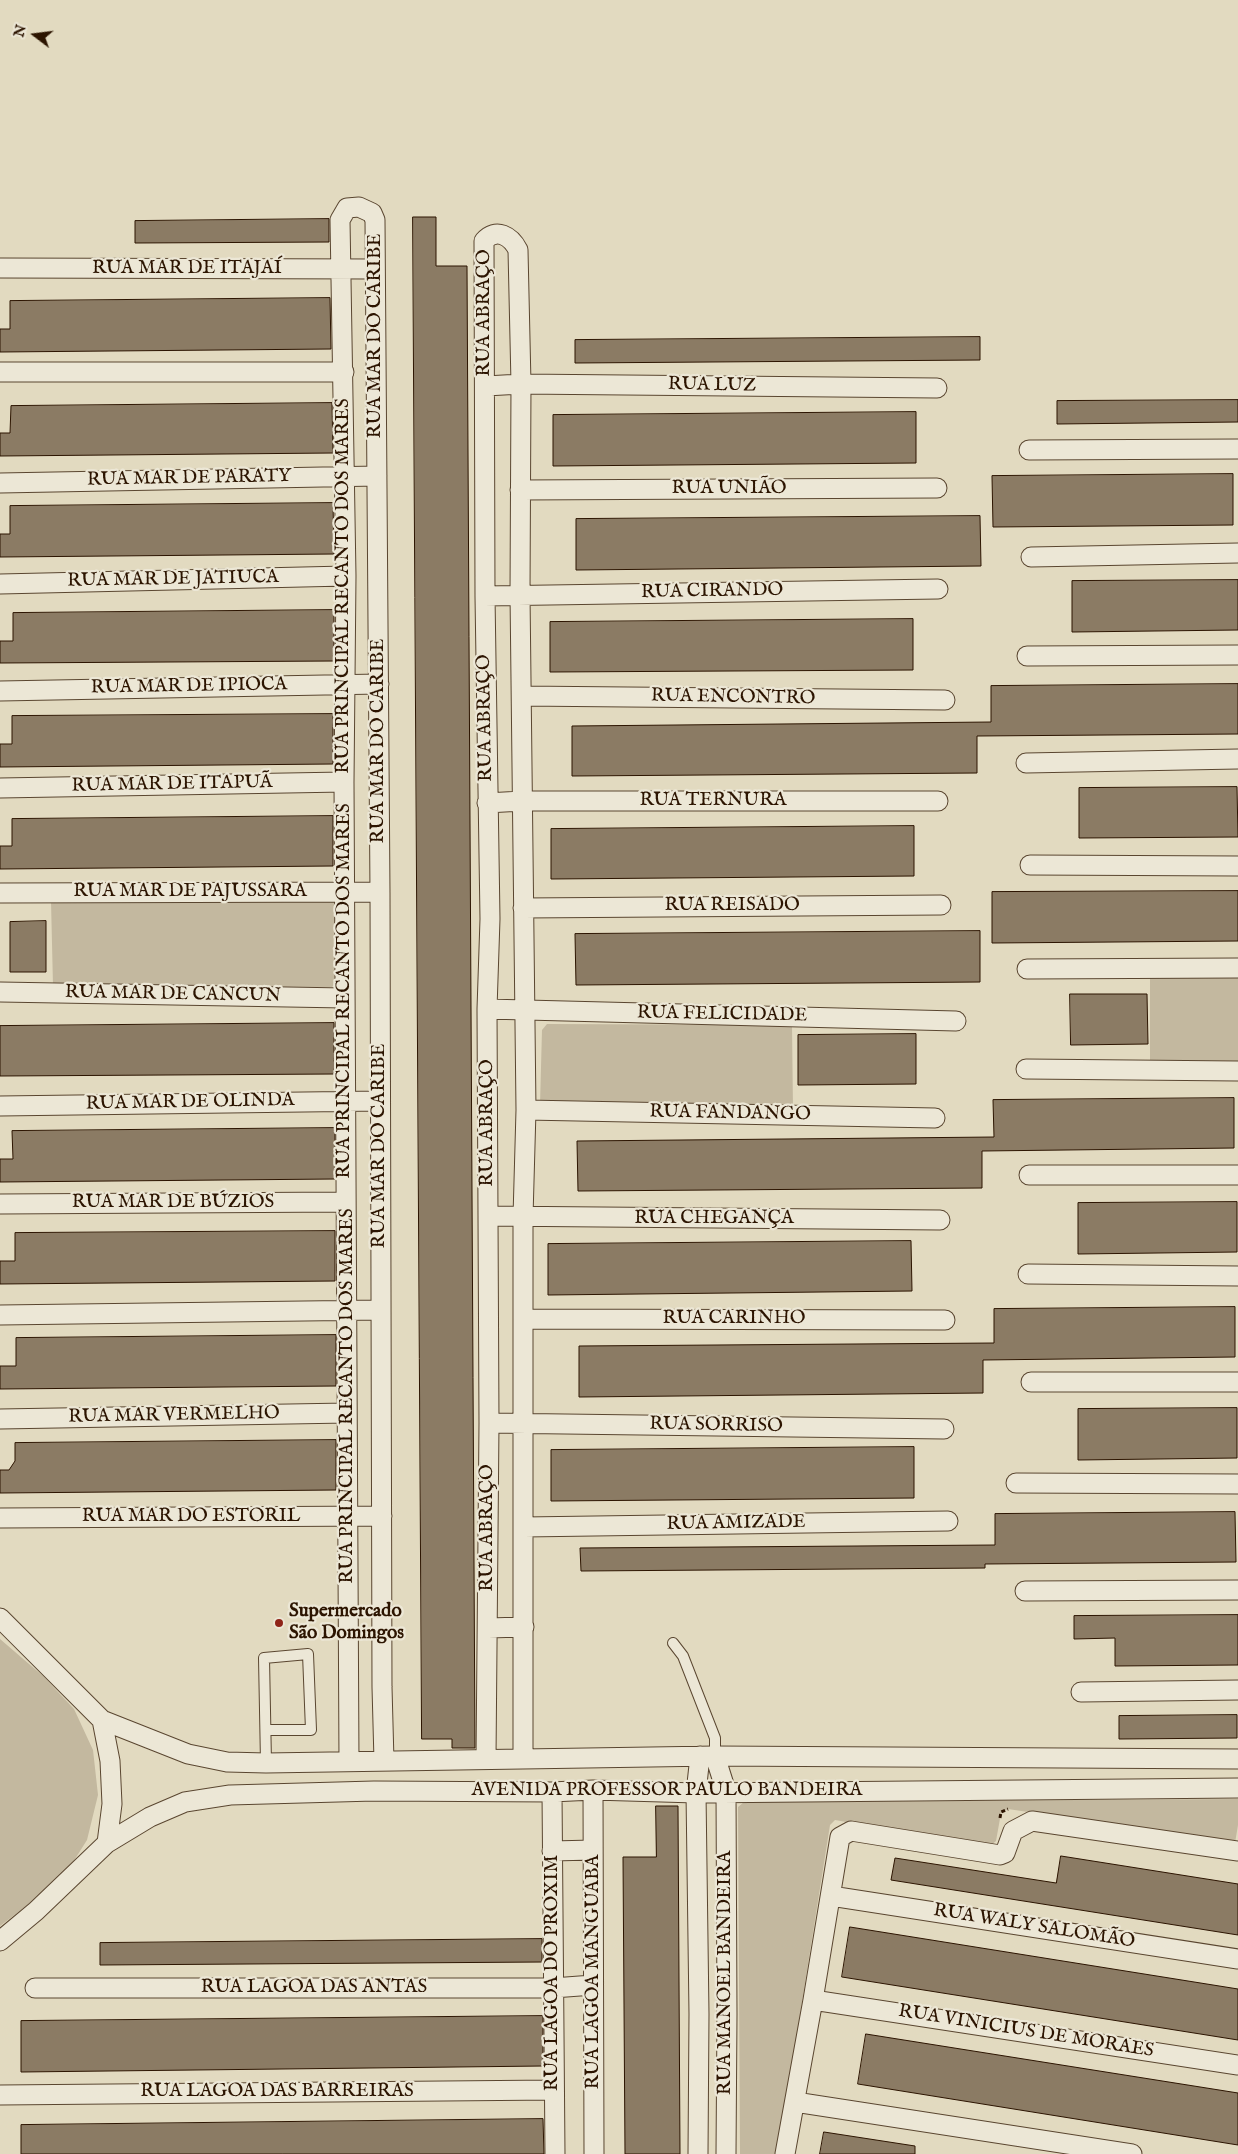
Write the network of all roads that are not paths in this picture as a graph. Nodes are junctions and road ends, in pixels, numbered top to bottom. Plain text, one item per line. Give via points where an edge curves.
1 (340, 220) joint
2 (0, 268) edge
3 (342, 270) junction
4 (374, 270) junction
5 (0, 372) edge
6 (344, 372) junction
7 (521, 384) junction
8 (486, 386) junction
9 (937, 388) dead end
10 (1238, 449) edge
11 (1029, 450) dead end
12 (344, 476) junction
13 (377, 476) junction
14 (0, 483) edge
15 (937, 488) dead end
16 (520, 490) junction
17 (1238, 553) edge
18 (1031, 558) dead end
19 (346, 576) junction
20 (0, 584) edge
21 (938, 589) dead end
22 (520, 594) junction
23 (485, 596) junction
24 (1238, 655) edge
25 (1028, 656) dead end
26 (379, 684) junction
27 (345, 685) junction
28 (0, 690) edge
29 (522, 696) junction
30 (945, 700) dead end
31 (1238, 759) edge
32 (1026, 763) dead end
33 (344, 782) junction
34 (0, 788) edge
35 (522, 801) junction
36 (938, 801) dead end
37 (487, 803) junction
38 (1030, 865) dead end
39 (1238, 866) edge
40 (345, 891) junction
41 (380, 892) junction
42 (0, 893) edge
43 (941, 905) dead end
44 (523, 908) junction
45 (1238, 968) edge
46 (1027, 969) dead end
47 (0, 992) edge
48 (345, 998) junction
49 (487, 1009) junction
50 (525, 1010) junction
51 (956, 1021) dead end
52 (1026, 1069) dead end
53 (1238, 1071) edge
54 (346, 1101) junction
55 (380, 1101) junction
56 (0, 1106) edge
57 (526, 1110) junction
58 (935, 1118) dead end
59 (1029, 1174) dead end
60 (1238, 1175) edge
61 (346, 1202) junction
62 (0, 1204) edge
63 (488, 1216) junction
64 (523, 1217) junction
65 (940, 1220) dead end
66 (1028, 1274) dead end
67 (1238, 1276) edge
68 (380, 1310) junction
69 (346, 1311) junction
70 (0, 1315) edge
71 (523, 1319) junction
72 (945, 1320) dead end
73 (1031, 1382) dead end
74 (1238, 1382) edge
75 (347, 1413) junction
76 (0, 1419) edge
77 (489, 1423) junction
78 (523, 1423) junction
79 (944, 1429) dead end
80 (1016, 1482) dead end
81 (1238, 1484) edge
82 (349, 1516) junction
83 (382, 1516) junction
84 (0, 1518) edge
85 (948, 1522) dead end
86 (524, 1526) junction
87 (1238, 1590) edge
88 (1025, 1591) dead end
89 (0, 1618) edge
90 (524, 1627) junction
91 (488, 1628) junction
92 (673, 1643) dead end
93 (382, 1686) junction
94 (349, 1689) junction
95 (1238, 1690) edge
96 (1081, 1692) dead end
97 (102, 1720) junction
98 (266, 1730) junction
99 (708, 1756) junction
100 (486, 1758) junction
101 (523, 1758) junction
102 (1238, 1759) edge
103 (349, 1761) junction
104 (384, 1761) junction
105 (266, 1763) junction
106 (1238, 1788) edge
107 (593, 1790) junction
108 (726, 1791) junction
109 (552, 1792) junction
110 (696, 1793) junction
111 (107, 1843) junction
112 (593, 1850) junction
113 (552, 1851) junction
114 (1238, 1851) edge
115 (831, 1896) junction
116 (0, 1941) edge
117 (1238, 1959) edge
118 (593, 1985) junction
119 (35, 1988) dead end
120 (553, 1988) junction
121 (813, 2000) junction
122 (699, 2014) junction
123 (728, 2014) junction
124 (1238, 2065) edge
125 (554, 2090) junction
126 (0, 2094) edge
127 (795, 2102) junction
128 (555, 2154) edge
129 (594, 2154) edge
130 (698, 2154) edge
131 (726, 2154) edge
132 (785, 2154) edge
133 (1132, 2154) edge

1 - 3 street, RUA PRINCIPAL RECANTO DOS MARES
1 - 4 street, RUA MAR DO CARIBE via 347,208 360,207 372,213 375,220
2 - 3 street, RUA MAR DE ITAJAÍ
3 - 4 street, RUA MAR DE ITAJAÍ
3 - 6 street, RUA PRINCIPAL RECANTO DOS MARES
4 - 13 street, RUA MAR DO CARIBE
5 - 6 street
6 - 12 street, RUA PRINCIPAL RECANTO DOS MARES
7 - 8 street, RUA LUZ
7 - 8 street, RUA ABRAÇO via 518,250 514,241 501,234 493,234 484,241
7 - 9 street, RUA LUZ
7 - 16 street, RUA ABRAÇO
8 - 23 street, RUA ABRAÇO
10 - 11 street
12 - 13 street, RUA MAR DE PARATY
12 - 14 street, RUA MAR DE PARATY
12 - 19 street, RUA PRINCIPAL RECANTO DOS MARES
13 - 26 street, RUA MAR DO CARIBE
15 - 16 street, RUA UNIÃO
16 - 22 street, RUA ABRAÇO
17 - 18 street
19 - 20 street, RUA MAR DE JATIUCA
19 - 27 street, RUA PRINCIPAL RECANTO DOS MARES
21 - 22 street, RUA CIRANDO
22 - 23 street, RUA CIRANDO
22 - 29 street, RUA ABRAÇO
23 - 37 street, RUA ABRAÇO
24 - 25 street
26 - 27 street, RUA MAR DE IPIOCA
26 - 41 street, RUA MAR DO CARIBE
27 - 28 street, RUA MAR DE IPIOCA
27 - 33 street, RUA PRINCIPAL RECANTO DOS MARES
29 - 30 street, RUA ENCONTRO
29 - 35 street, RUA ABRAÇO
31 - 32 street
33 - 34 street, RUA MAR DE ITAPUÃ
33 - 40 street, RUA PRINCIPAL RECANTO DOS MARES
35 - 36 street, RUA TERNURA
35 - 37 street, RUA TERNURA
35 - 44 street, RUA ABRAÇO
37 - 49 street, RUA ABRAÇO via 490,919
38 - 39 street
40 - 41 street, RUA MAR DE PAJUSSARA
40 - 42 street, RUA MAR DE PAJUSSARA
40 - 48 street, RUA PRINCIPAL RECANTO DOS MARES
41 - 55 street, RUA MAR DO CARIBE
43 - 44 street, RUA REISADO
44 - 50 street, RUA ABRAÇO
45 - 46 street
47 - 48 street, RUA MAR DE CANCUN
48 - 54 street, RUA PRINCIPAL RECANTO DOS MARES
49 - 50 street, RUA FELICIDADE
49 - 63 street, RUA ABRAÇO
50 - 51 street, RUA FELICIDADE
50 - 57 street, RUA ABRAÇO
52 - 53 street
54 - 55 street, RUA MAR DE OLINDA
54 - 56 street, RUA MAR DE OLINDA
54 - 61 street, RUA PRINCIPAL RECANTO DOS MARES
55 - 68 street, RUA MAR DO CARIBE
57 - 58 street, RUA FANDANGO
57 - 64 street, RUA ABRAÇO
59 - 60 street
61 - 62 street, RUA MAR DE BÚZIOS
61 - 69 street, RUA PRINCIPAL RECANTO DOS MARES
63 - 64 street, RUA CHEGANÇA
63 - 77 street, RUA ABRAÇO
64 - 65 street, RUA CHEGANÇA
64 - 71 street, RUA ABRAÇO
66 - 67 street
68 - 69 street
68 - 83 street, RUA MAR DO CARIBE
69 - 70 street
69 - 75 street, RUA PRINCIPAL RECANTO DOS MARES
71 - 72 street, RUA CARINHO
71 - 78 street, RUA ABRAÇO
73 - 74 street
75 - 76 street, RUA MAR VERMELHO
75 - 82 street, RUA PRINCIPAL RECANTO DOS MARES
77 - 78 street, RUA SORRISO
77 - 91 street, RUA ABRAÇO
78 - 79 street, RUA SORRISO
78 - 86 street, RUA ABRAÇO
80 - 81 street
82 - 83 street, RUA MAR DO ESTORIL
82 - 84 street, RUA MAR DO ESTORIL
82 - 94 street, RUA PRINCIPAL RECANTO DOS MARES
83 - 93 street, RUA MAR DO CARIBE
85 - 86 street, RUA AMIZADE
86 - 90 street, RUA ABRAÇO
87 - 88 street
89 - 97 street
90 - 91 street
90 - 101 street, RUA ABRAÇO
91 - 100 street, RUA ABRAÇO
92 - 99 lane via 683,1656 714,1738
93 - 94 street
93 - 104 street, RUA MAR DO CARIBE
94 - 103 street, RUA PRINCIPAL RECANTO DOS MARES
95 - 96 street
97 - 105 street, AVENIDA PROFESSOR PAULO BANDEIRA via 188,1754 226,1762
97 - 111 street via 110,1761 112,1804
98 - 98 lane via 311,1730 308,1654 264,1658
98 - 105 lane
99 - 101 street, AVENIDA PROFESSOR PAULO BANDEIRA
99 - 102 street, AVENIDA PROFESSOR PAULO BANDEIRA
99 - 108 street, RUA MANOEL BANDEIRA
99 - 110 street, RUA MANOEL BANDEIRA
100 - 101 street, AVENIDA PROFESSOR PAULO BANDEIRA
100 - 104 street, AVENIDA PROFESSOR PAULO BANDEIRA
103 - 104 street, AVENIDA PROFESSOR PAULO BANDEIRA
103 - 105 street, AVENIDA PROFESSOR PAULO BANDEIRA
106 - 108 street, AVENIDA PROFESSOR PAULO BANDEIRA
107 - 109 street, AVENIDA PROFESSOR PAULO BANDEIRA
107 - 110 street, AVENIDA PROFESSOR PAULO BANDEIRA
107 - 112 street, RUA LAGOA MANGUABA
108 - 110 street, AVENIDA PROFESSOR PAULO BANDEIRA
108 - 123 street, RUA MANOEL BANDEIRA
109 - 111 street, AVENIDA PROFESSOR PAULO BANDEIRA via 374,1791 230,1795 185,1802 150,1817
109 - 113 street, RUA LAGOA DO PROXIM
110 - 122 street, RUA MANOEL BANDEIRA
111 - 116 street, AVENIDA PROFESSOR PAULO BANDEIRA
112 - 113 street
112 - 118 street, RUA LAGOA MANGUABA
113 - 120 street, RUA LAGOA DO PROXIM
114 - 115 street via 1032,1821 1013,1831 1005,1853 1000,1855 851,1831 840,1837
115 - 117 street, RUA WALY SALOMÃO
115 - 121 street
118 - 120 street, RUA LAGOA DAS ANTAS
118 - 129 street, RUA LAGOA MANGUABA
119 - 120 street, RUA LAGOA DAS ANTAS
120 - 125 street, RUA LAGOA DO PROXIM
121 - 124 street, RUA VINICIUS DE MORAES
121 - 127 street
122 - 123 street
122 - 130 street, RUA MANOEL BANDEIRA
123 - 131 street, RUA MANOEL BANDEIRA
125 - 126 street, RUA LAGOA DAS BARREIRAS
125 - 128 street, RUA LAGOA DO PROXIM
127 - 132 street
127 - 133 street

